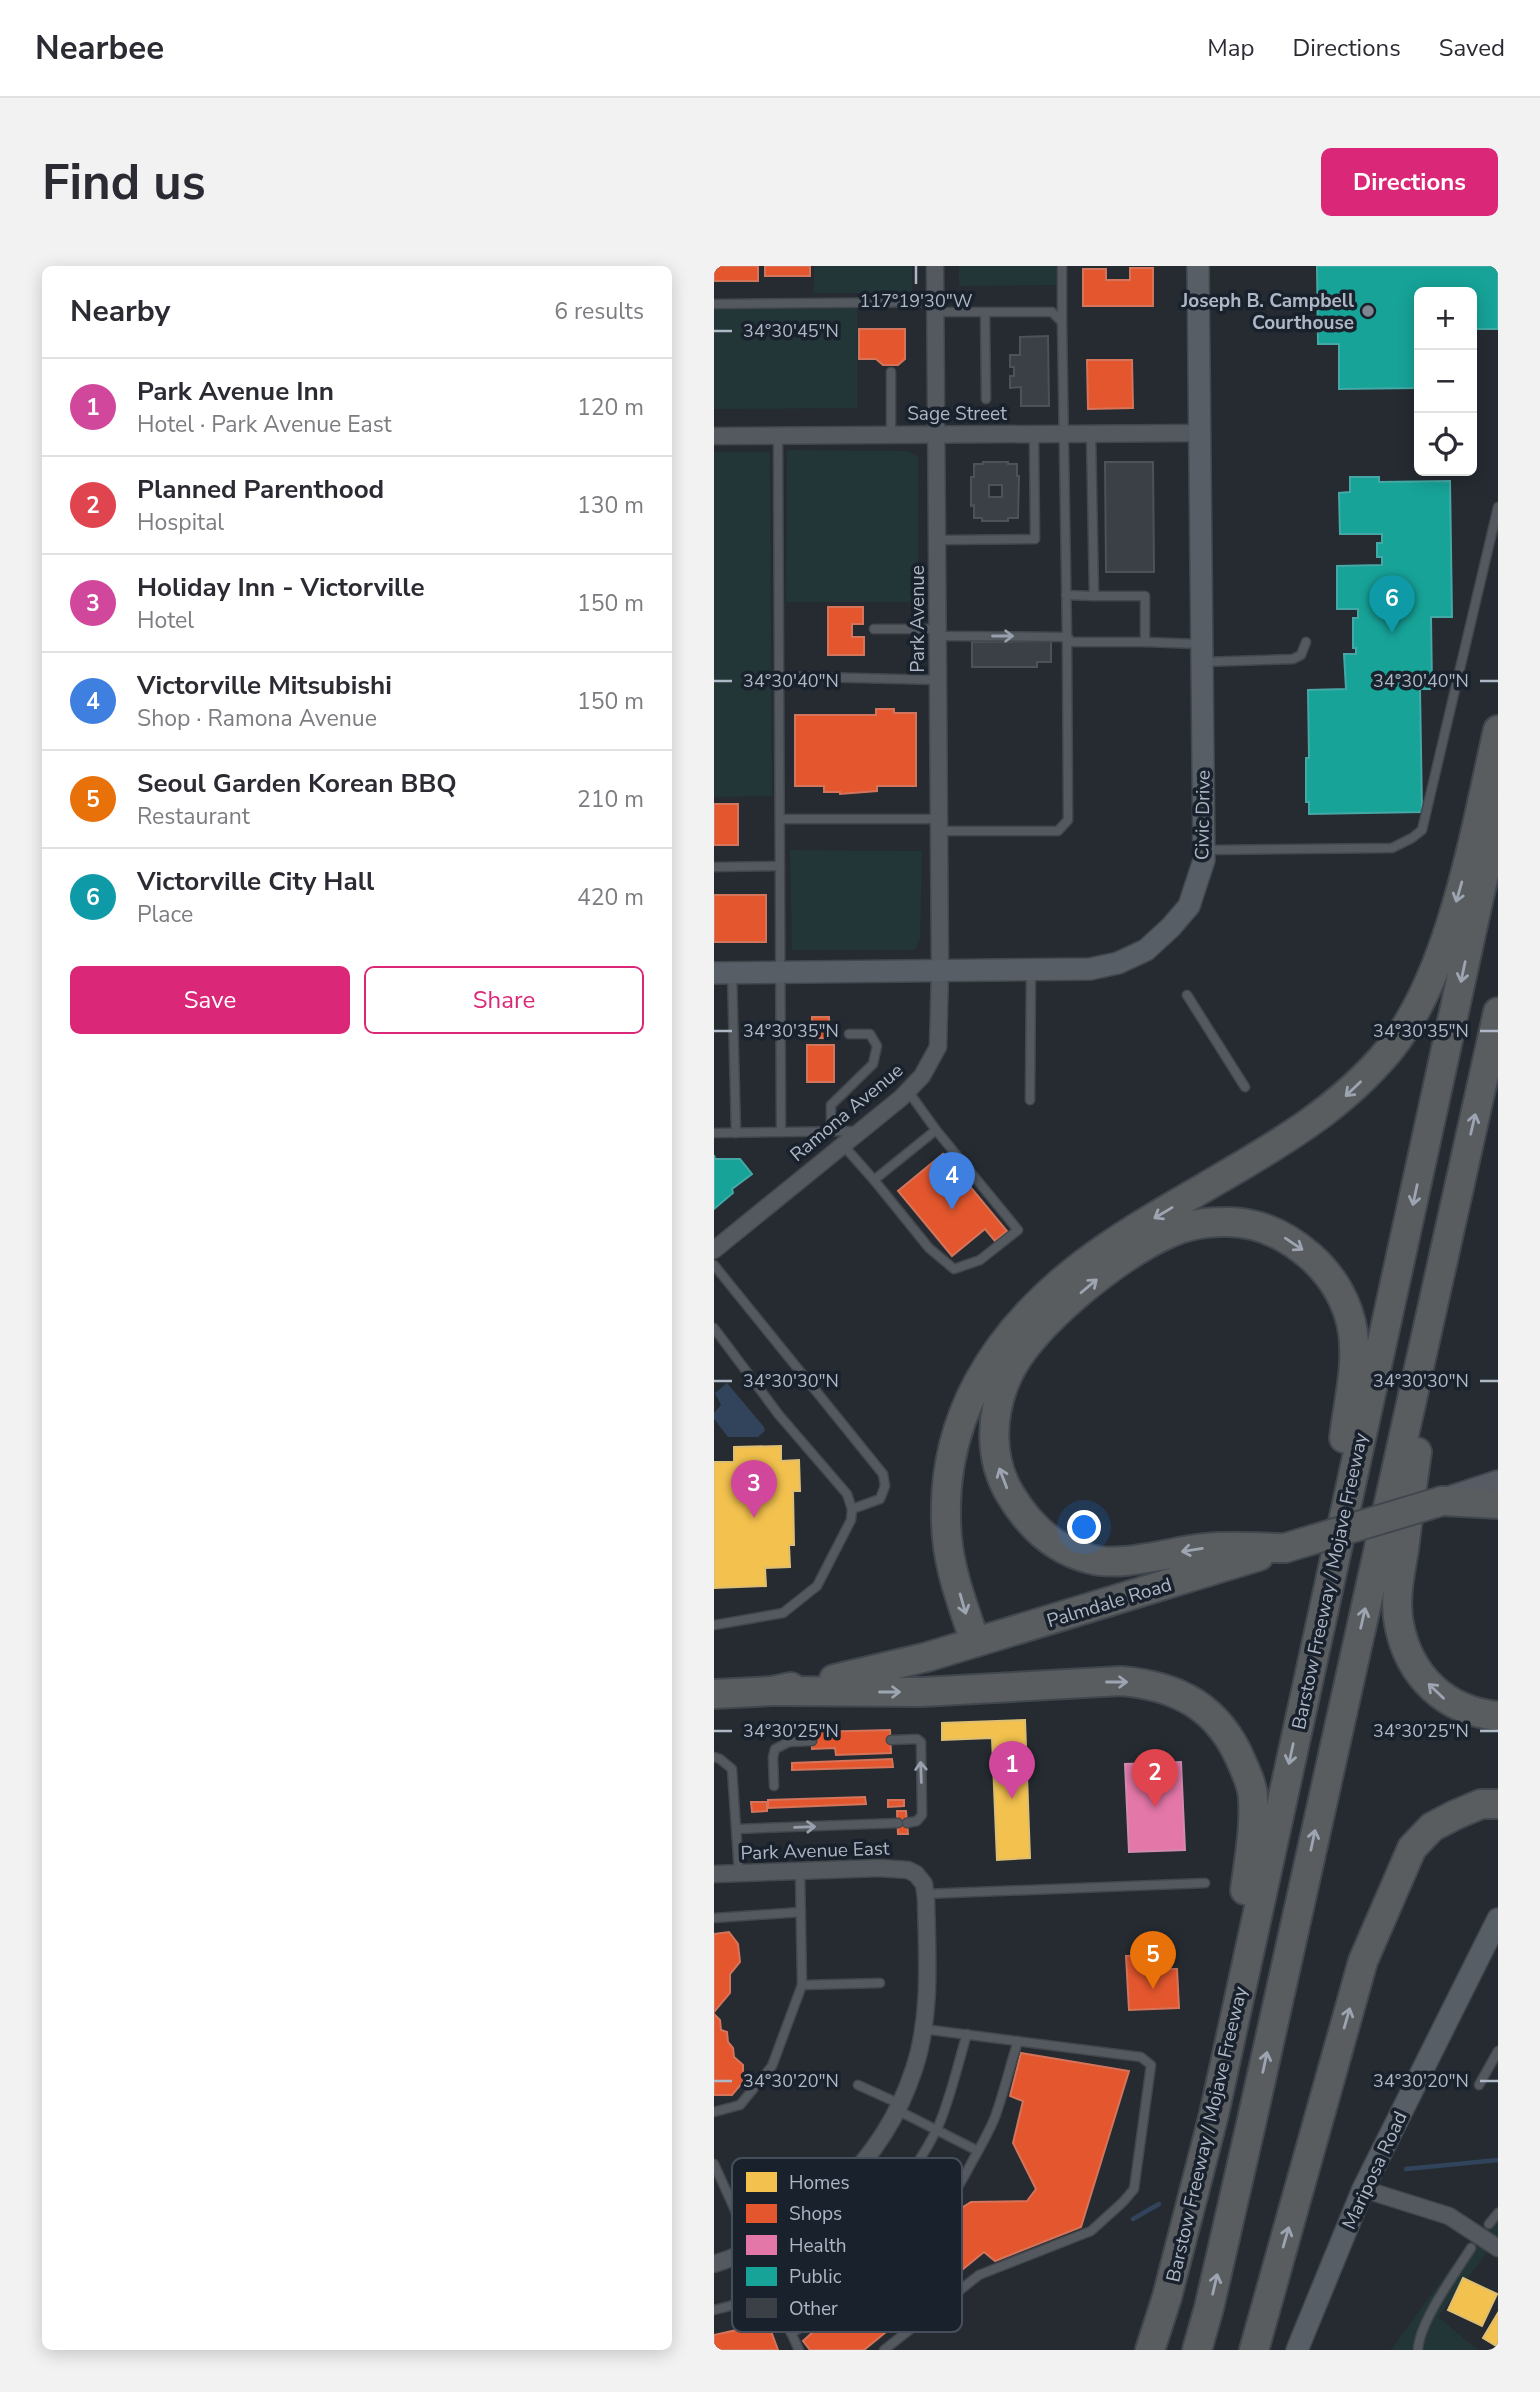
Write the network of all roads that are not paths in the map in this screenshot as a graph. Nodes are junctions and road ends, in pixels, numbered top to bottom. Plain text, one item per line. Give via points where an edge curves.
1 (935, 266) edge
2 (1062, 266) edge
3 (1198, 266) edge
4 (714, 304) edge
5 (936, 307) junction
6 (985, 312) junction
7 (1062, 322) junction
8 (891, 372) dead end
9 (986, 399) dead end
10 (1091, 433) junction
11 (1200, 433) junction
12 (1034, 434) junction
13 (1065, 434) junction
14 (891, 435) junction
15 (937, 435) junction
16 (714, 436) edge
17 (778, 436) junction
18 (1498, 507) edge
19 (937, 540) junction
20 (1066, 595) junction
21 (1094, 596) junction
22 (874, 629) dead end
23 (938, 633) junction
24 (1067, 637) junction
25 (1145, 642) junction
26 (1306, 642) dead end
27 (1202, 653) junction
28 (779, 676) junction
29 (938, 680) junction
30 (1498, 730) edge
31 (1498, 810) edge
32 (780, 820) junction
33 (939, 825) junction
34 (1204, 850) junction
35 (780, 866) junction
36 (714, 867) edge
37 (1031, 970) junction
38 (940, 971) junction
39 (781, 972) junction
40 (723, 973) edge
41 (1187, 995) dead end
42 (1498, 1012) edge
43 (849, 1034) dead end
44 (1245, 1087) dead end
45 (908, 1091) junction
46 (1030, 1100) dead end
47 (936, 1130) junction
48 (831, 1131) junction
49 (859, 1131) junction
50 (781, 1132) junction
51 (714, 1133) edge
52 (736, 1133) junction
53 (843, 1145) junction
54 (874, 1180) junction
55 (714, 1250) edge
56 (1442, 1263) junction
57 (714, 1265) edge
58 (714, 1328) edge
59 (1498, 1483) edge
60 (1442, 1501) junction
61 (1498, 1504) edge
62 (852, 1509) junction
63 (1285, 1548) junction
64 (1321, 1616) junction
65 (714, 1625) edge
66 (975, 1642) junction
67 (772, 1691) junction
68 (714, 1694) edge
69 (1498, 1716) edge
70 (891, 1740) dead end
71 (812, 1741) dead end
72 (714, 1757) edge
73 (774, 1786) dead end
74 (1498, 1804) edge
75 (737, 1829) junction
76 (800, 1871) junction
77 (739, 1873) junction
78 (714, 1874) edge
79 (1205, 1883) dead end
80 (925, 1894) junction
81 (801, 1912) junction
82 (714, 1918) edge
83 (1498, 1919) edge
84 (880, 1983) dead end
85 (802, 1985) junction
86 (923, 2029) junction
87 (967, 2034) junction
88 (1018, 2041) junction
89 (1498, 2051) edge
90 (858, 2085) dead end
91 (1479, 2085) dead end
92 (898, 2107) junction
93 (714, 2112) edge
94 (1214, 2114) junction
95 (936, 2131) junction
96 (978, 2151) junction
97 (866, 2158) edge
98 (921, 2158) edge
99 (714, 2164) edge
100 (962, 2183) edge
101 (1363, 2189) junction
102 (732, 2204) edge
103 (1498, 2213) edge
104 (1489, 2224) dead end
105 (1471, 2248) dead end
106 (1498, 2248) edge
107 (732, 2258) edge
108 (714, 2264) edge
109 (962, 2288) edge
110 (732, 2305) edge
111 (714, 2310) edge
112 (907, 2332) edge
113 (791, 2333) edge
114 (799, 2350) edge
115 (884, 2350) edge
116 (1150, 2350) edge
117 (1197, 2350) edge
118 (1254, 2350) edge
119 (1297, 2350) edge
120 (1418, 2350) edge

1 - 5 street, Park Avenue
2 - 7 lane
3 - 11 street, Civic Drive
4 - 5 lane
5 - 6 lane
5 - 15 street, Park Avenue
6 - 7 lane via 1052,312
6 - 9 lane
7 - 13 lane
8 - 14 lane
10 - 11 street, Sage Street
10 - 13 street, Sage Street
10 - 21 lane
11 - 27 street, Civic Drive
12 - 13 street, Sage Street
12 - 15 street, Sage Street
12 - 19 lane via 1035,539
13 - 20 lane
14 - 15 street, Sage Street
14 - 17 street, Sage Street
15 - 19 street, Park Avenue
16 - 17 street, Sage Street
17 - 28 lane
18 - 34 lane via 1422,830 1392,848
19 - 23 street, Park Avenue
20 - 21 lane
20 - 24 lane
21 - 25 lane via 1145,596
22 - 23 lane
23 -> 24 lane
23 - 29 street, Park Avenue
24 - 25 lane via 1072,642
24 - 33 lane via 1068,820 1058,831
25 - 27 lane
26 - 27 lane via 1301,655 1293,659
27 - 34 street, Civic Drive
28 - 29 lane
28 - 32 lane
29 - 33 street, Park Avenue
30 -> 66 highway via 1450,924 1427,987 1392,1046 1362,1081 1323,1114 1068,1276 1016,1329 971,1393 957,1430 946,1489 952,1565
31 -> 64 highway, Barstow Freeway / Mojave Freeway
32 - 33 lane
32 - 35 lane
33 - 38 street, Park Avenue
34 - 37 street, Civic Drive via 1205,860 1189,906 1146,950 1090,970
35 - 36 lane
35 - 39 lane
37 - 38 street, Civic Drive
37 - 46 lane
38 - 39 street, Civic Drive
38 - 45 street, Ramona Avenue via 938,1047
39 - 40 street, Civic Drive
39 - 50 lane
40 - 52 lane
41 - 44 lane
56 -> 42 highway, Barstow Freeway / Mojave Freeway
43 - 48 lane via 870,1034 877,1046 873,1064 831,1105
45 - 47 lane
45 - 49 street, Ramona Avenue
47 - 54 lane
47 - 54 lane via 1018,1230 980,1260 954,1269 929,1248
48 - 49 lane
48 - 50 lane
49 - 53 street, Ramona Avenue
50 - 52 lane
51 - 52 lane
53 - 54 lane
53 - 55 street, Ramona Avenue
69 -> 56 highway via 1469,1711 1445,1699 1410,1657 1399,1624 1397,1595
117 -> 56 highway, Barstow Freeway / Mojave Freeway
57 - 62 lane via 883,1474 880,1499
58 - 62 lane via 779,1415 847,1494
59 - 60 main road, Palmdale Road
60 - 61 highway
60 - 63 highway, Palmdale Road, bridge
62 - 65 lane via 851,1520 817,1586 783,1614
63 -> 64 highway via 1207,1547 1116,1562 1092,1560 1042,1534 1018,1507 1001,1476 995,1419 1015,1362 1054,1317 1107,1271 1182,1228 1232,1222 1276,1233 1314,1259 1348,1310 1354,1361
63 - 66 highway, Palmdale Road
64 -> 94 highway, Barstow Freeway / Mojave Freeway
66 - 67 highway, Palmdale Road via 895,1666
67 - 68 highway, Palmdale Road
67 -> 94 highway via 921,1692 1121,1681 1150,1684 1202,1707 1238,1753 1254,1797
75 -> 70 lane via 917,1821 922,1815 921,1742
71 - 73 lane via 789,1742 775,1749
72 - 75 lane via 732,1769
118 -> 74 highway via 1363,1961 1412,1848 1432,1827 1455,1815 1481,1804
75 - 77 lane
76 - 77 street, Park Avenue East
76 - 80 street, Park Avenue East via 908,1870 924,1884
76 - 81 lane
77 - 78 street, Park Avenue East
79 - 80 lane
80 - 86 street via 927,2002
81 - 82 lane
81 - 85 lane
83 - 101 street, Mariposa Road
84 - 85 lane
85 - 93 lane via 772,2066 740,2105
86 - 87 lane
86 - 92 street via 915,2069
87 - 88 lane
87 - 95 lane
88 - 96 lane via 994,2119
88 - 109 lane via 1141,2056 1151,2065 1134,2189 1091,2231 979,2275
89 - 91 lane
90 - 92 lane
92 - 95 lane
92 - 97 street
94 - 116 highway, Barstow Freeway / Mojave Freeway
95 - 96 lane
95 - 98 lane
96 - 100 lane
99 - 102 lane
101 - 106 street via 1449,2216
101 - 119 street, Mariposa Road
103 - 104 lane
105 - 120 lane via 1431,2313
107 - 108 street
110 - 111 lane
112 - 115 lane
113 - 114 lane

